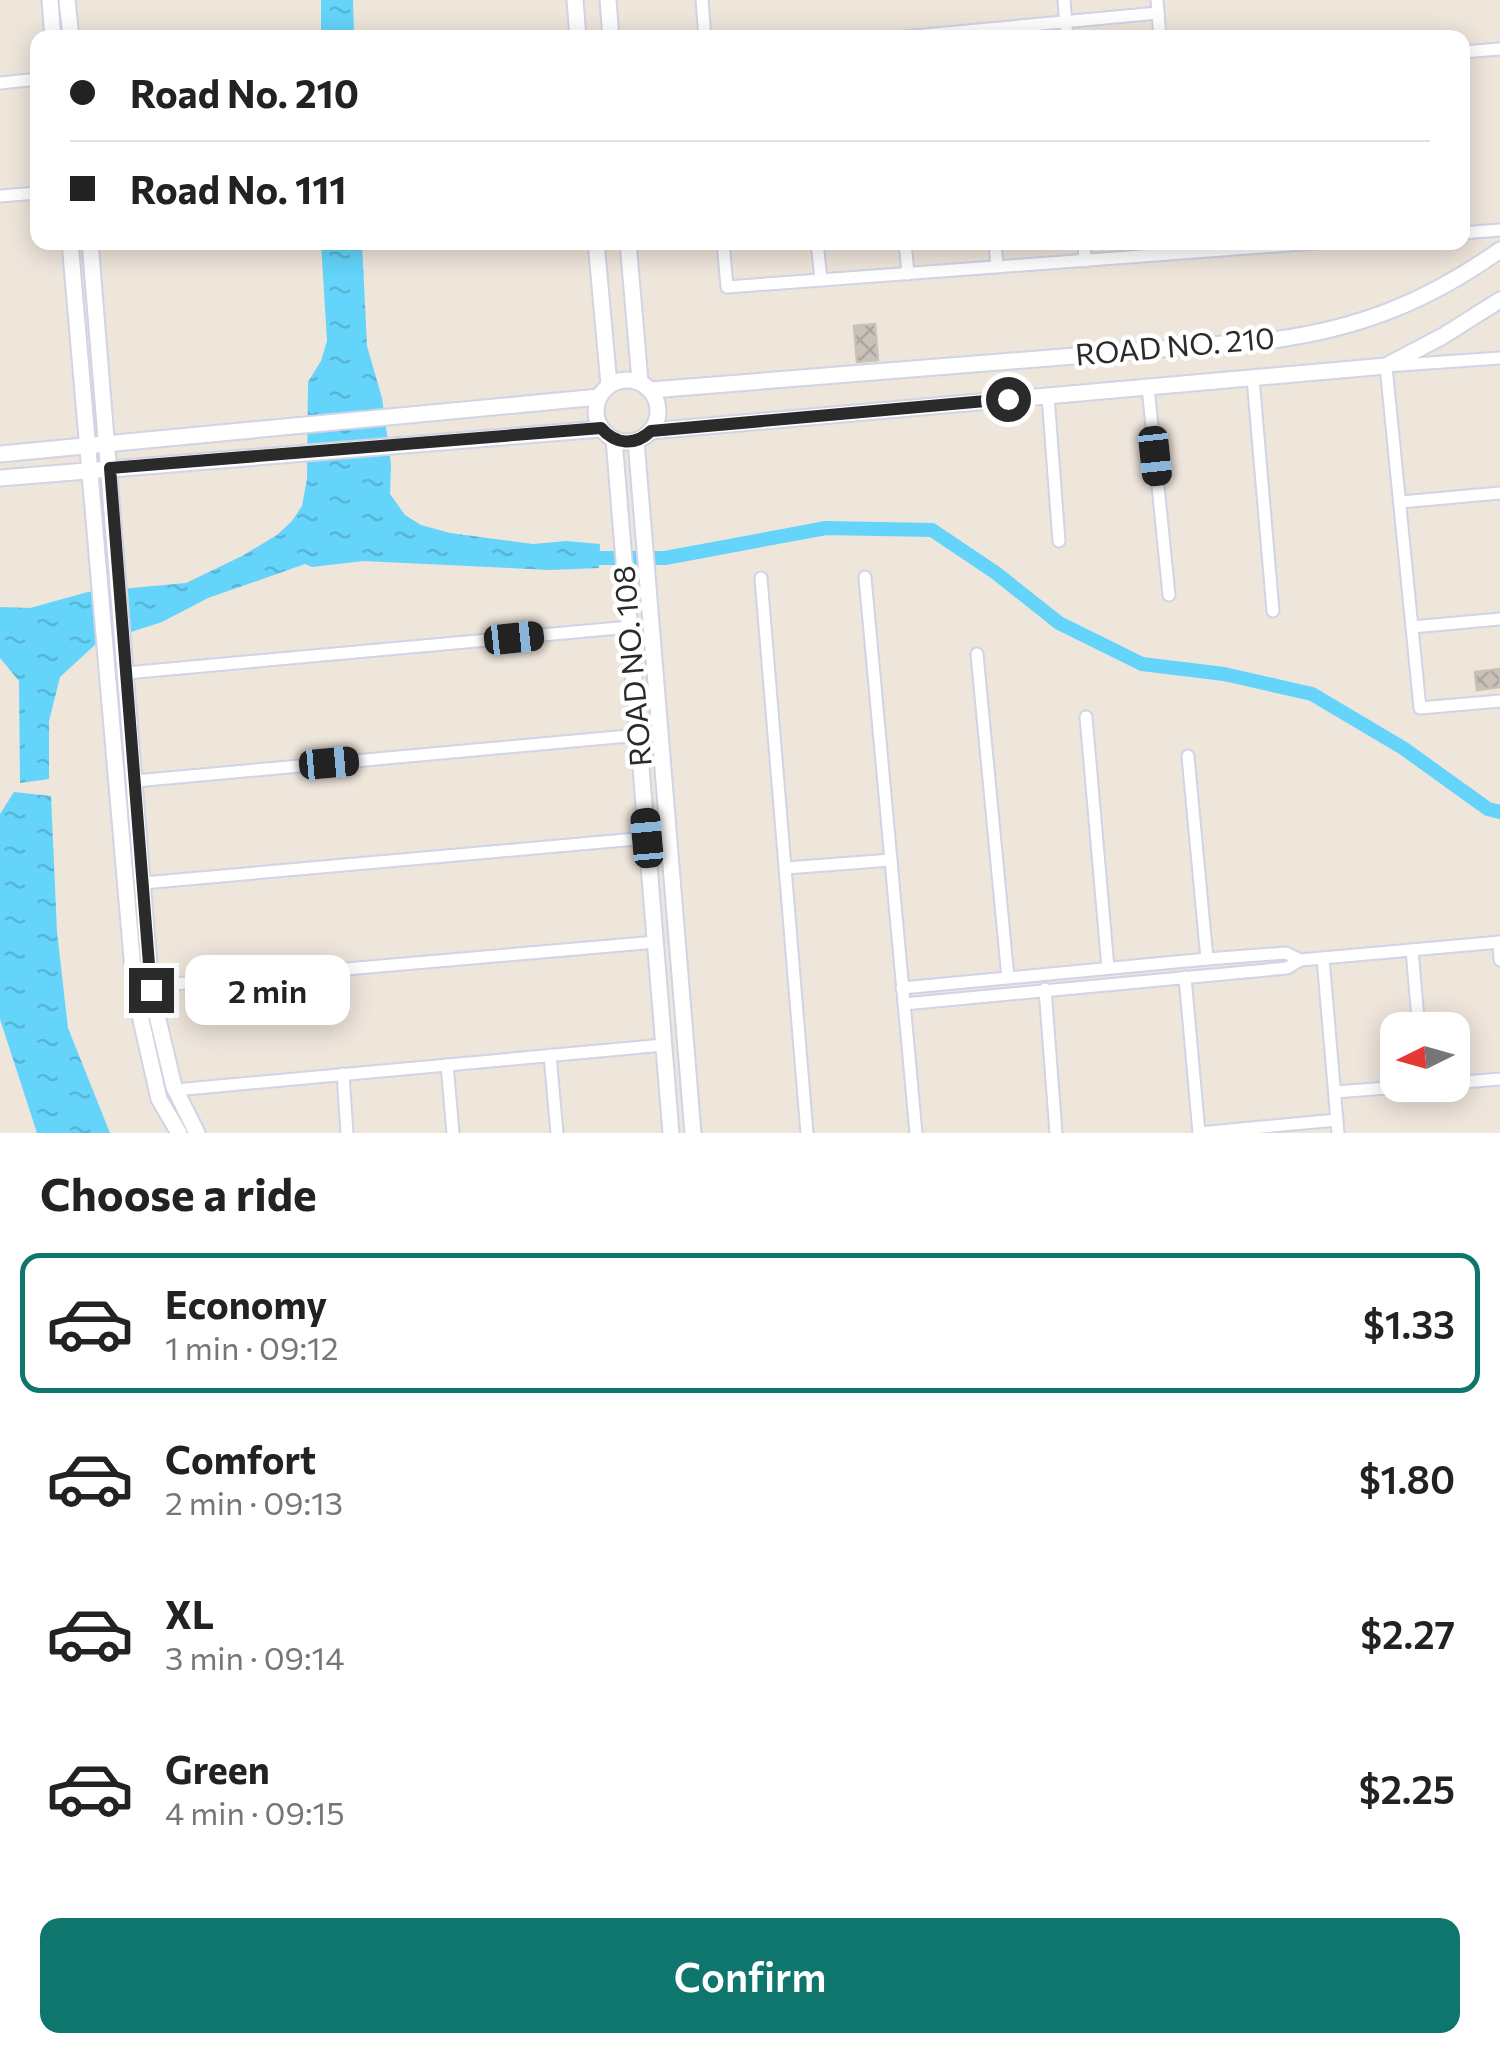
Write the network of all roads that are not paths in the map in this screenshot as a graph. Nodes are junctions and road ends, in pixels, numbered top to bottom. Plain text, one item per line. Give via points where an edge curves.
1 (50, 0) edge
2 (67, 0) edge
3 (575, 0) edge
4 (608, 0) edge
5 (702, 0) edge
6 (1064, 0) edge
7 (1158, 6) edge
8 (1066, 22) junction
9 (52, 30) edge
10 (70, 30) edge
11 (577, 30) edge
12 (610, 30) edge
13 (704, 30) edge
14 (1009, 30) edge
15 (1066, 30) edge
16 (1500, 50) edge
17 (1470, 52) edge
18 (30, 80) edge
19 (0, 83) edge
20 (30, 194) edge
21 (0, 196) edge
22 (1500, 230) edge
23 (1470, 232) edge
24 (71, 250) edge
25 (91, 250) edge
26 (596, 250) edge
27 (629, 250) edge
28 (724, 250) edge
29 (819, 250) edge
30 (906, 250) edge
31 (996, 250) edge
32 (1084, 250) edge
33 (1162, 250) edge
34 (1500, 250) edge
35 (1085, 260) junction
36 (997, 267) junction
37 (908, 274) junction
38 (821, 280) junction
39 (1500, 300) edge
40 (1500, 358) edge
41 (1386, 366) junction
42 (1253, 378) junction
43 (646, 386) junction
44 (1148, 387) junction
45 (604, 391) junction
46 (1048, 396) junction
47 (651, 431) junction
48 (608, 434) junction
49 (636, 441) junction
50 (108, 443) junction
51 (86, 446) junction
52 (0, 454) edge
53 (110, 468) junction
54 (90, 470) junction
55 (0, 478) edge
56 (1500, 493) edge
57 (1401, 502) junction
58 (1060, 540) dead end
59 (865, 576) dead end
60 (761, 578) dead end
61 (1169, 595) dead end
62 (1272, 611) dead end
63 (1500, 619) edge
64 (630, 627) junction
65 (1412, 627) junction
66 (977, 654) dead end
67 (126, 673) junction
68 (1500, 701) edge
69 (1086, 717) dead end
70 (639, 735) junction
71 (1188, 756) dead end
72 (135, 781) junction
73 (647, 838) junction
74 (890, 860) junction
75 (786, 868) junction
76 (143, 883) junction
77 (656, 942) junction
78 (1499, 942) edge
79 (1412, 950) junction
80 (1322, 958) junction
81 (1207, 959) junction
82 (1300, 960) junction
83 (1500, 960) edge
84 (1108, 968) junction
85 (1185, 977) junction
86 (1008, 978) junction
87 (151, 986) junction
88 (902, 988) junction
89 (1045, 989) junction
90 (904, 1004) junction
91 (1417, 1012) edge
92 (664, 1044) junction
93 (550, 1055) junction
94 (446, 1064) junction
95 (344, 1074) junction
96 (1500, 1079) edge
97 (1470, 1082) edge
98 (1380, 1088) edge
99 (176, 1090) junction
100 (1335, 1092) junction
101 (1338, 1126) edge
102 (179, 1133) edge
103 (197, 1133) edge
104 (348, 1133) edge
105 (453, 1133) edge
106 (557, 1133) edge
107 (672, 1133) edge
108 (693, 1133) edge
109 (807, 1133) edge
110 (916, 1133) edge
111 (1056, 1133) edge
112 (1199, 1133) edge

1 - 9 street
2 - 10 street
3 - 11 street
4 - 12 street
5 - 13 street
6 - 8 street
7 - 8 street
8 - 14 street
8 - 15 street
16 - 17 street
18 - 19 street
20 - 21 street
22 - 23 street
24 - 51 street
25 - 50 street
26 - 45 street
27 - 43 street
28 - 38 street via 727,287
29 - 38 street
30 - 37 street
31 - 36 street
32 - 35 street
33 - 35 street
34 - 43 street, ROAD NO. 210 via 1422,299 1326,332
35 - 36 street
36 - 37 street
37 - 38 street
39 - 41 street, ROAD NO. 210
40 - 41 street
41 - 42 street, ROAD NO. 210
41 - 57 street
42 - 44 street, ROAD NO. 210
42 - 62 street
43 - 45 street, ROAD NO. 210 via 624,379
43 - 47 street via 658,406
44 - 46 street, ROAD NO. 210
44 - 61 street
45 - 48 street via 596,413
45 - 50 street, ROAD NO. 210
46 - 47 street, ROAD NO. 210
46 - 58 street
47 - 49 street, ROAD NO. 210
48 - 49 street
48 - 53 street
48 - 64 street, ROAD NO. 108
49 - 108 street, ROAD NO. 108
50 - 51 street, ROAD NO. 210
50 - 53 street
51 - 52 street, ROAD NO. 210
51 - 54 street
53 - 54 street
53 - 67 street
54 - 55 street
54 - 102 street via 136,993 159,1099
56 - 57 street
57 - 65 street
59 - 74 street
60 - 75 street
63 - 65 street
64 - 67 street
64 - 70 street, ROAD NO. 108
65 - 68 street via 1420,708
66 - 86 street
67 - 72 street
69 - 84 street
70 - 72 street
70 - 73 street, ROAD NO. 108
71 - 81 street
72 - 76 street
73 - 76 street
73 - 77 street, ROAD NO. 108
74 - 75 street
74 - 88 street
75 - 109 street
76 - 87 street
77 - 87 street
77 - 92 street, ROAD NO. 108
78 - 79 street
78 - 83 street
79 - 80 street
79 - 91 street
80 - 82 street
80 - 100 street
81 - 82 street via 1286,954
81 - 84 street
82 - 85 street via 1287,968
84 - 86 street
85 - 89 street
85 - 112 street
86 - 88 street
87 - 99 street
88 - 90 street
89 - 90 street
89 - 111 street
90 - 110 street
92 - 93 street
92 - 107 street, ROAD NO. 108
93 - 94 street
93 - 106 street
94 - 95 street
94 - 105 street
95 - 99 street
95 - 104 street
96 - 97 street
98 - 100 street
99 - 103 street
100 - 101 street
101 - 112 street

